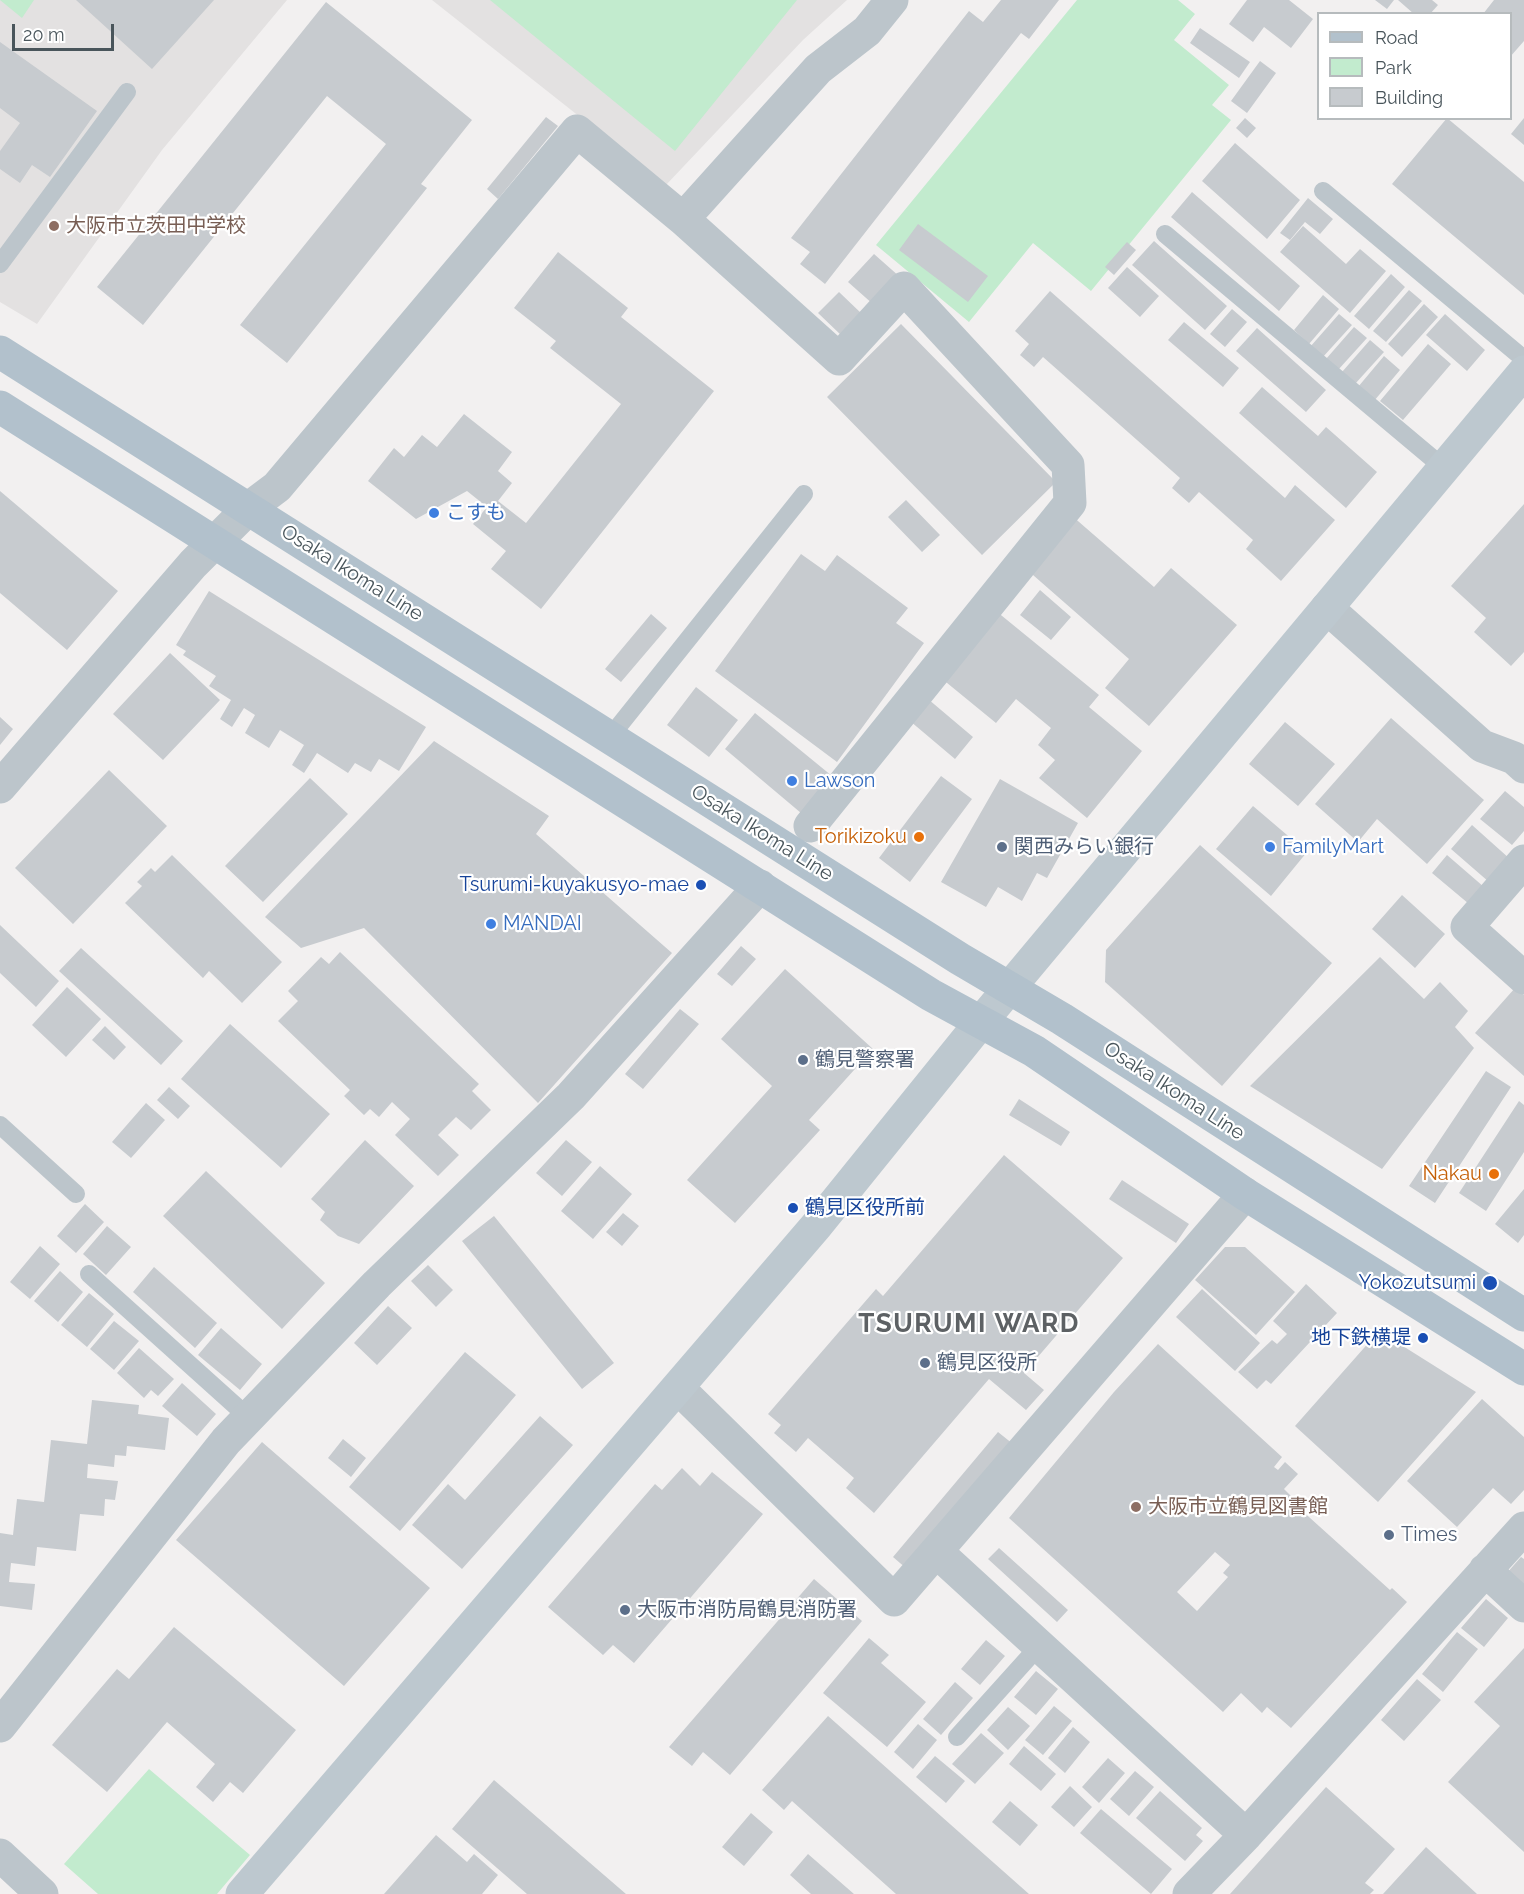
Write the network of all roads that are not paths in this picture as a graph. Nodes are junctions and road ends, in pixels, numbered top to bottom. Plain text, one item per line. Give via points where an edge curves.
1 (892, 0) edge
2 (127, 92) dead end
3 (1323, 191) dead end
4 (683, 219) junction
5 (1165, 234) dead end
6 (0, 264) edge
7 (0, 352) edge
8 (1524, 359) edge
9 (1524, 372) edge
10 (0, 407) edge
11 (1444, 468) junction
12 (804, 494) dead end
13 (249, 508) junction
14 (215, 541) junction
15 (1327, 608) junction
16 (610, 737) junction
17 (1524, 767) edge
18 (0, 787) edge
19 (810, 826) dead end
20 (1524, 861) edge
21 (760, 886) junction
22 (1524, 978) edge
23 (1009, 988) junction
24 (981, 1022) junction
25 (0, 1125) edge
26 (76, 1194) dead end
27 (1245, 1194) junction
28 (88, 1274) dead end
29 (1524, 1315) edge
30 (1524, 1369) edge
31 (678, 1388) junction
32 (248, 1417) junction
33 (1524, 1528) edge
34 (938, 1553) junction
35 (1485, 1570) junction
36 (1524, 1606) edge
37 (1039, 1646) junction
38 (4, 1714) edge
39 (957, 1737) dead end
40 (1246, 1835) junction
41 (0, 1855) edge
42 (42, 1894) edge
43 (242, 1894) edge
44 (1189, 1894) edge

1 - 4 street via 867,31 818,69
2 - 6 lane
3 - 8 lane
4 - 13 street via 577,131 277,487
4 - 19 street via 839,359 904,288 1068,465 1070,503
5 - 11 lane
7 - 13 main road, Osaka Ikoma Line
9 - 11 street
10 - 14 main road
11 - 15 street
12 - 16 lane
13 - 14 street
13 - 16 main road, Osaka Ikoma Line
14 - 18 street
14 - 21 main road
15 - 17 street via 1482,746 1514,758
15 - 23 street
16 - 23 main road, Osaka Ikoma Line
20 - 22 street via 1467,927
21 - 24 main road via 931,995
21 - 32 street via 571,1096 376,1284
23 - 24 street
23 - 29 main road, Osaka Ikoma Line
24 - 27 main road via 1034,1051
24 - 31 street
25 - 26 lane
27 - 30 main road
27 - 34 street
28 - 32 lane
31 - 34 street via 894,1600
31 - 43 street
32 - 38 street
33 - 35 street
34 - 37 street
35 - 36 street
35 - 40 street
37 - 39 lane
37 - 40 street
40 - 44 street
41 - 42 street

